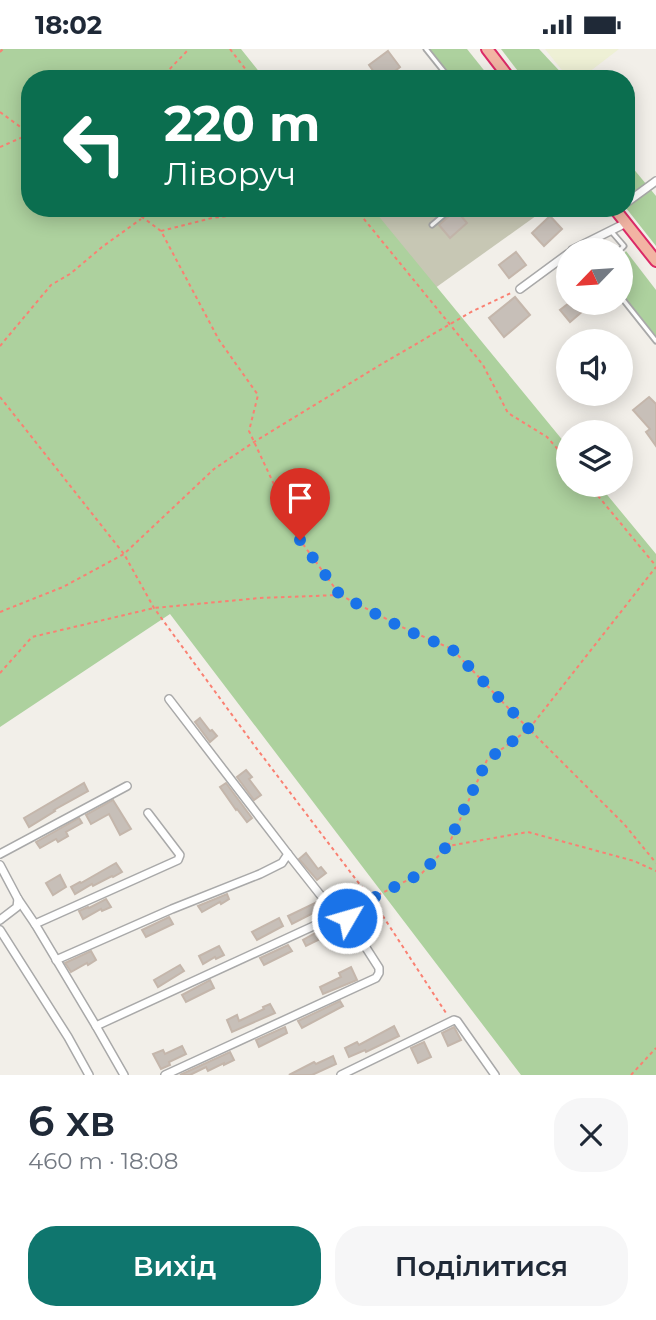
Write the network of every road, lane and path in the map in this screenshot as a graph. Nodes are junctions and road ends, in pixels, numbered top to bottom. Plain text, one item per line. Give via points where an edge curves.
1 (189, 49) edge
2 (230, 49) edge
3 (426, 49) edge
4 (486, 49) edge
5 (169, 70) edge
6 (246, 70) edge
7 (443, 70) edge
8 (503, 70) edge
9 (0, 112) edge
10 (21, 127) edge
11 (21, 138) edge
12 (0, 147) edge
13 (656, 181) edge
14 (635, 196) edge
15 (220, 217) edge
16 (362, 217) edge
17 (441, 217) edge
18 (622, 217) edge
19 (142, 218) joint
20 (626, 223) junction
21 (432, 225) dead end
22 (160, 231) junction
23 (610, 231) junction
24 (596, 238) edge
25 (617, 238) edge
26 (656, 261) edge
27 (556, 262) edge
28 (520, 289) joint
29 (634, 313) edge
30 (451, 324) junction
31 (656, 341) edge
32 (0, 346) edge
33 (0, 397) edge
34 (254, 442) junction
35 (556, 447) edge
36 (599, 497) edge
37 (124, 554) junction
38 (656, 567) edge
39 (340, 595) junction
40 (154, 608) junction
41 (0, 612) edge
42 (0, 673) edge
43 (169, 699) dead end
44 (529, 729) junction
45 (127, 786) dead end
46 (148, 813) dead end
47 (447, 846) junction
48 (0, 854) edge
49 (288, 854) junction
50 (656, 863) edge
51 (0, 865) edge
52 (656, 871) edge
53 (18, 899) junction
54 (371, 899) junction
55 (0, 920) edge
56 (35, 924) junction
57 (0, 930) edge
58 (56, 960) junction
59 (451, 1020) junction
60 (96, 1026) junction
61 (656, 1048) edge
62 (89, 1075) edge
63 (124, 1075) edge
64 (165, 1075) edge
65 (341, 1075) edge
66 (495, 1075) edge
67 (631, 1075) edge

1 - 5 path
2 - 6 path
3 - 7 lane
4 - 8 highway
9 - 10 path
11 - 12 path
13 - 14 street
15 - 22 path
16 - 30 path
17 - 21 lane
18 - 20 highway
19 - 22 path
19 - 32 path via 51,285
20 - 23 street
20 - 26 highway
22 - 34 path via 219,340 258,395 249,431
23 - 24 street
23 - 25 lane
27 - 28 street
28 - 30 path
29 - 31 lane
30 - 34 path
30 - 35 path via 483,365 508,413
33 - 37 path
34 - 37 path via 214,469
34 - 39 path via 300,540
36 - 38 path
37 - 40 path
37 - 41 path via 63,587
38 - 44 path
39 - 40 path
39 - 44 path via 452,649
40 - 42 path via 32,637
40 - 54 path
43 - 49 street
44 - 47 path via 487,760
44 - 50 path via 624,824
45 - 48 street
46 - 56 street via 180,855 178,860
47 - 52 path via 528,832
47 - 54 path via 422,873
49 - 58 street via 282,863 260,874
49 - 60 street via 333,911 331,918
51 - 53 street
53 - 55 street via 17,907
53 - 56 street
54 - 59 path
54 - 64 street via 347,916 379,968 376,978
56 - 58 street
57 - 62 street
58 - 60 street
59 - 65 street
59 - 66 street via 457,1021
60 - 63 street
61 - 67 path

